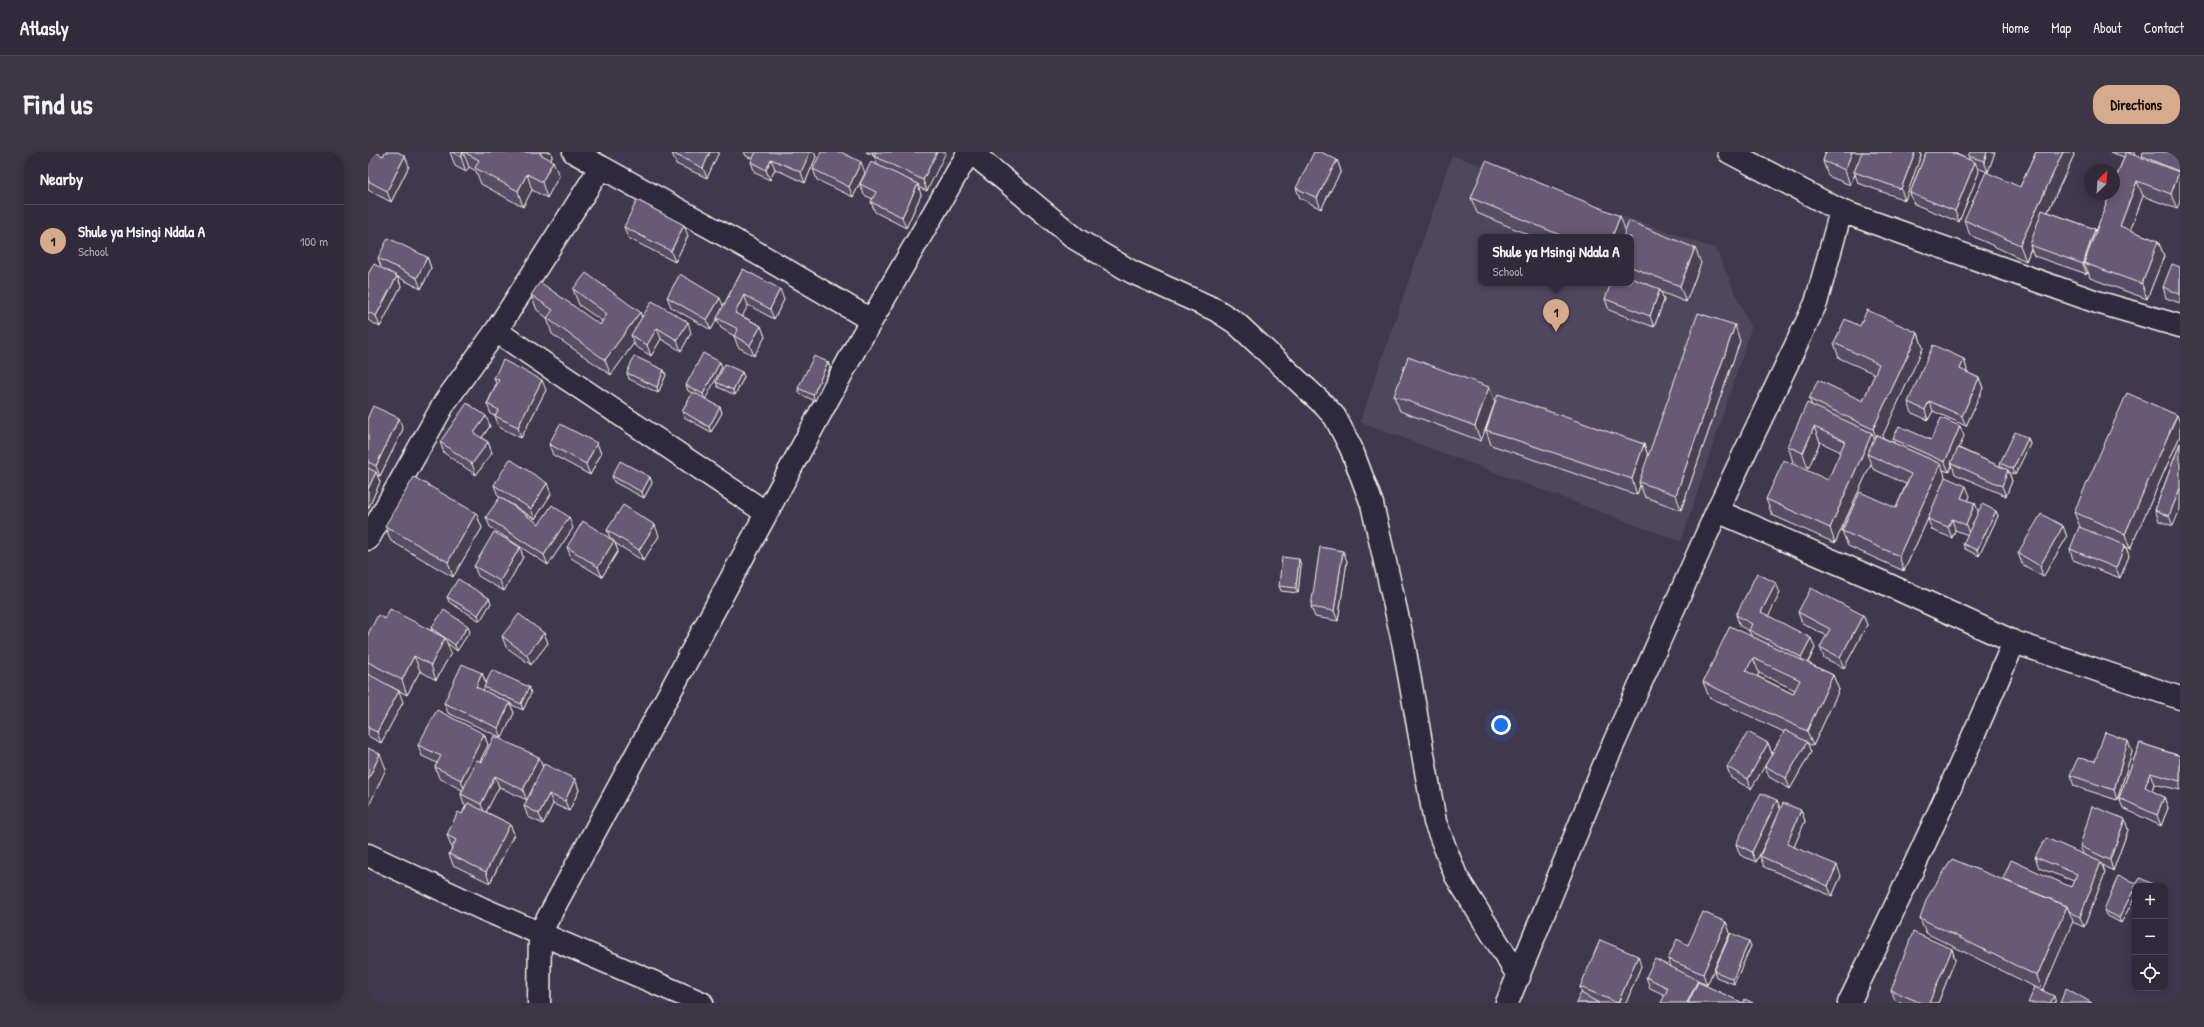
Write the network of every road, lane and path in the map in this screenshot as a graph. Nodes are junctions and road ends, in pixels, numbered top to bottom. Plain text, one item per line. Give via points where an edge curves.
1 (574, 152) edge
2 (970, 152) edge
3 (1729, 152) edge
4 (601, 167) junction
5 (1841, 211) junction
6 (871, 320) junction
7 (2180, 326) edge
8 (496, 331) junction
9 (765, 512) junction
10 (1717, 512) junction
11 (368, 539) edge
12 (2014, 642) junction
13 (2180, 698) edge
14 (368, 855) edge
15 (540, 933) junction
16 (1519, 977) junction
17 (539, 1003) edge
18 (702, 1003) edge
19 (1507, 1003) edge
20 (1848, 1003) edge

1 - 4 street
2 - 6 street
2 - 16 street via 1076,239 1132,272 1216,310 1236,323 1335,417 1351,448 1372,504 1404,646 1435,822 1456,876
3 - 5 street
4 - 6 street via 757,253
4 - 8 street
5 - 7 street via 2097,302
5 - 10 street via 1816,303
6 - 9 street
8 - 9 street
8 - 11 street via 445,402
9 - 15 street
10 - 12 street via 1882,582
10 - 16 street via 1605,763
12 - 13 street
12 - 20 street via 1915,865
14 - 15 street
15 - 17 street
15 - 18 street
16 - 19 street

